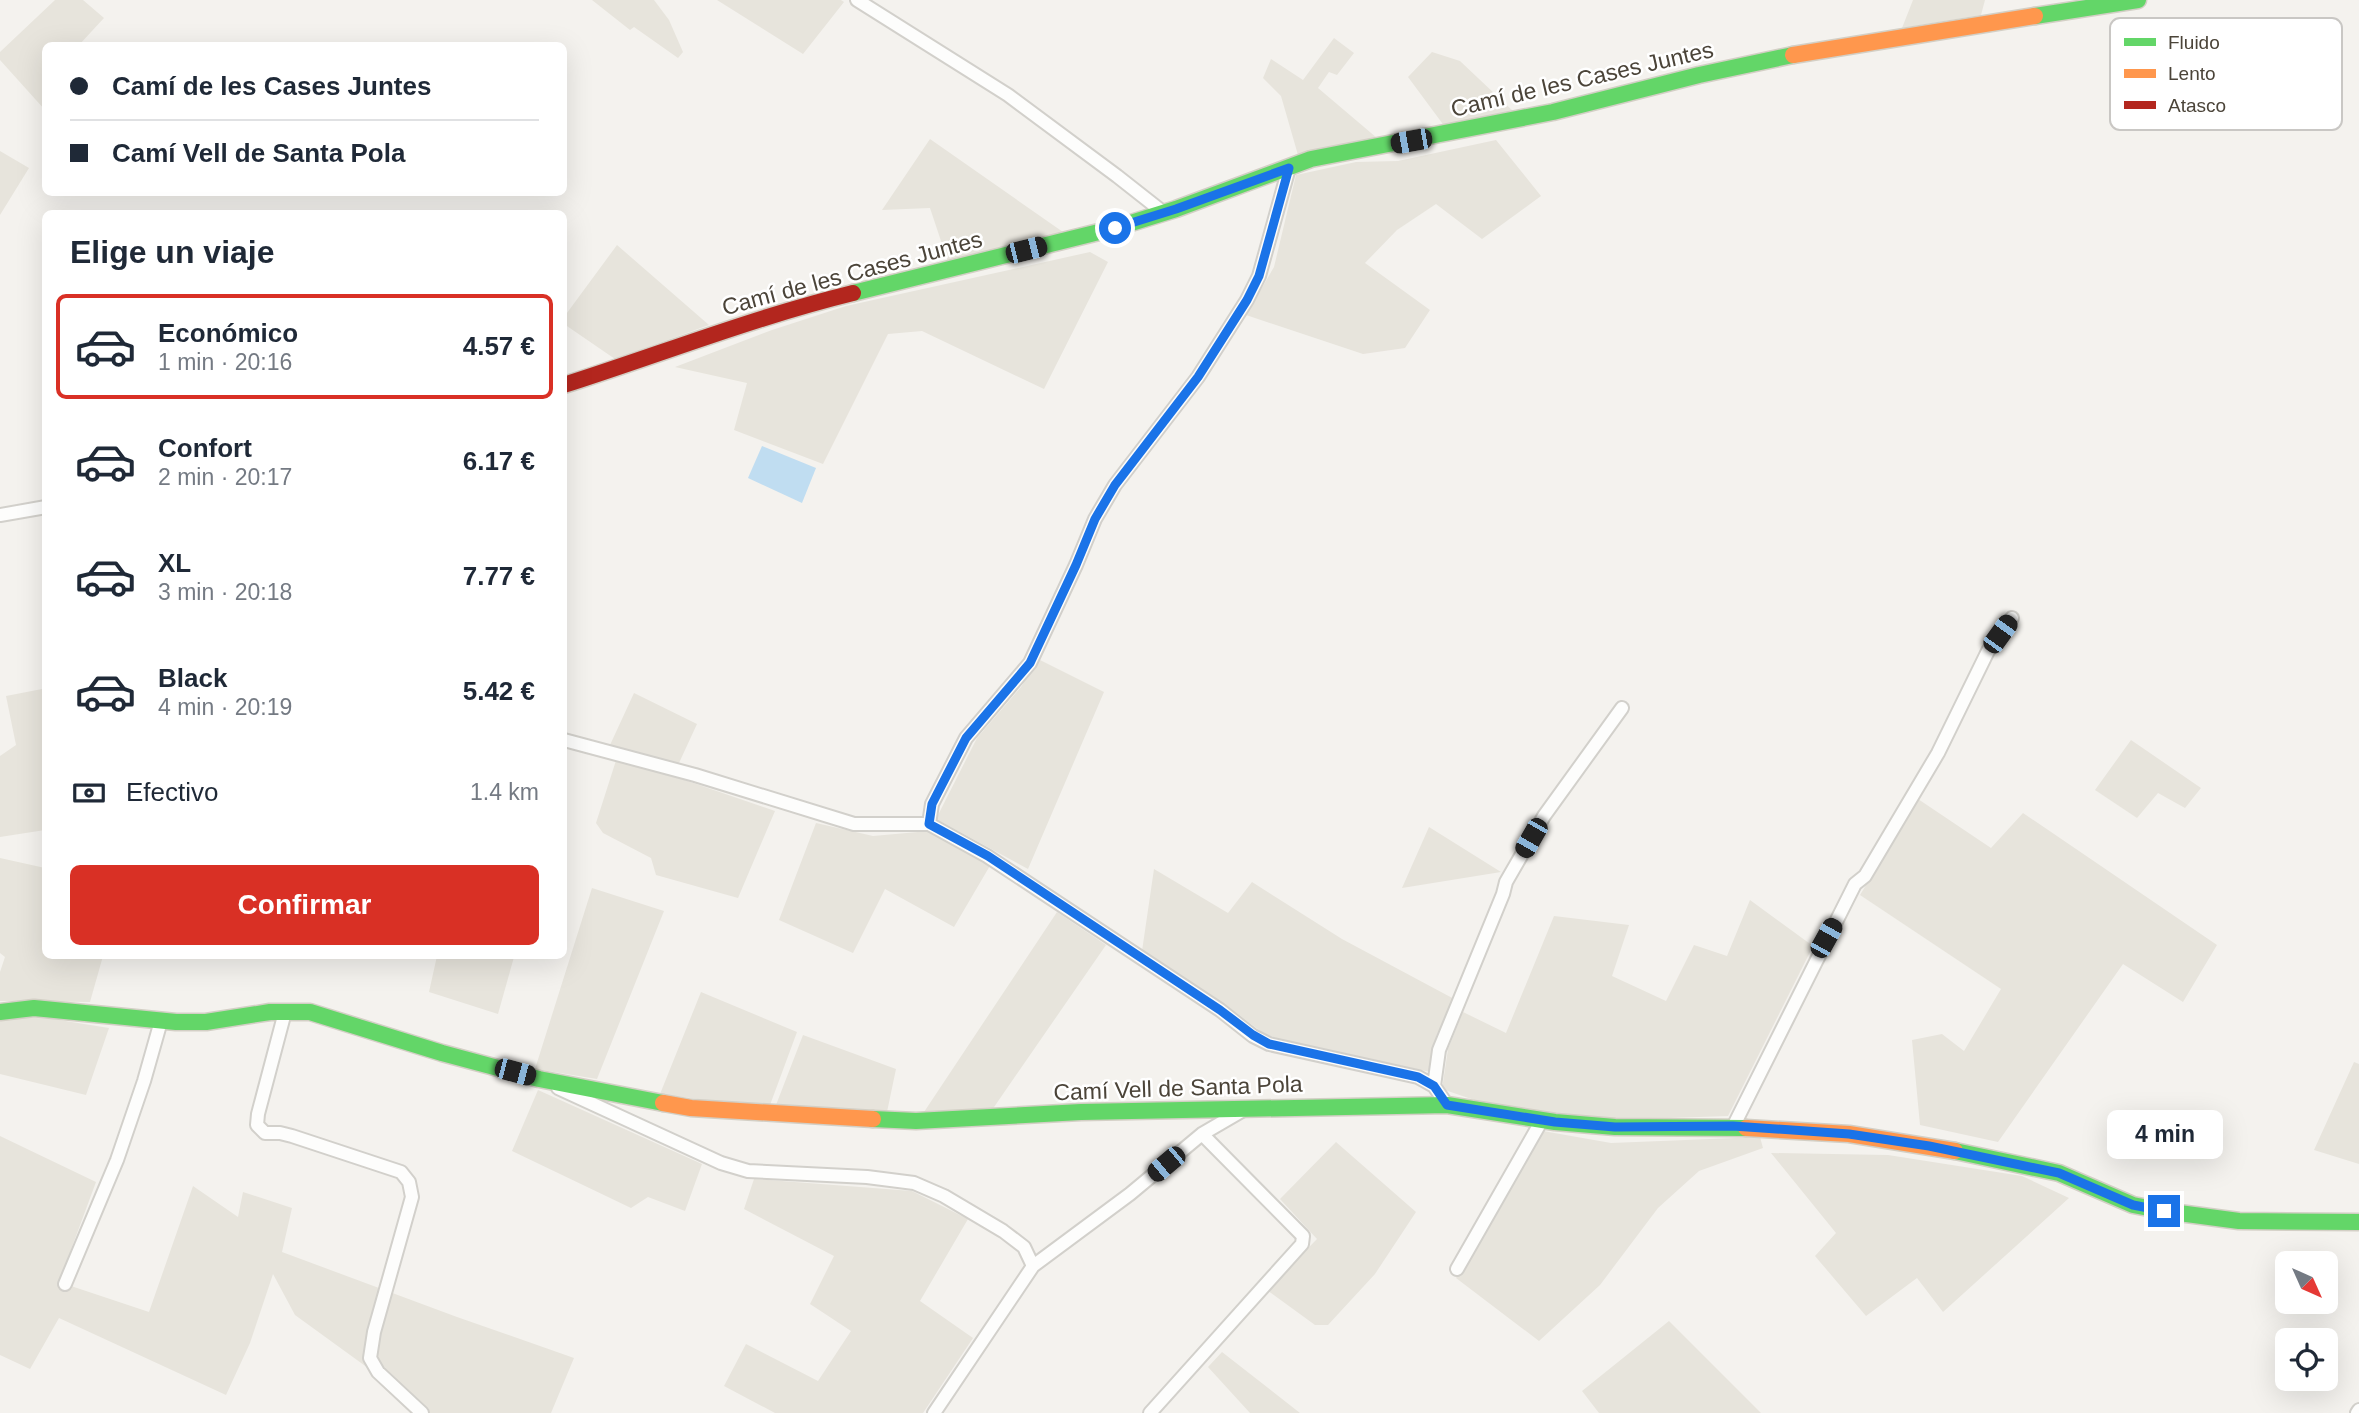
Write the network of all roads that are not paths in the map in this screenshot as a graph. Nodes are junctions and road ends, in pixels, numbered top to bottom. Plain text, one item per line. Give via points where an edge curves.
1 (857, 0) edge
2 (2138, 0) edge
3 (1289, 168) junction
4 (1164, 213) junction
5 (567, 384) edge
6 (42, 508) edge
7 (0, 515) edge
8 (2012, 618) dead end
9 (1622, 708) dead end
10 (567, 741) edge
11 (929, 824) junction
12 (0, 1012) edge
13 (285, 1012) junction
14 (161, 1021) junction
15 (539, 1079) junction
16 (1434, 1086) junction
17 (1447, 1105) junction
18 (1248, 1108) junction
19 (1542, 1120) junction
20 (1733, 1126) junction
21 (1202, 1134) junction
22 (2359, 1222) edge
23 (1033, 1266) junction
24 (1457, 1269) dead end
25 (65, 1284) dead end
26 (422, 1413) edge
27 (934, 1413) edge
28 (1150, 1413) edge

1 - 4 street via 1008,95
2 - 3 street, Camí de les Cases Juntes via 1787,56 1553,112 1311,159
3 - 4 street, Camí de les Cases Juntes
3 - 11 street via 1259,276 1247,300 1198,377 1115,485 1030,663 966,738 932,804
4 - 5 street, Camí de les Cases Juntes via 799,306
6 - 7 street
8 - 20 street via 1988,651 1938,752 1878,854 1855,884
9 - 16 street via 1544,816 1506,882 1439,1050
10 - 11 street via 854,824
11 - 16 street via 988,856 1253,1035 1284,1048 1418,1077
12 - 14 street, Camí Vell de Santa Pola via 34,1007
13 - 14 street, Camí Vell de Santa Pola via 206,1022
13 - 15 street, Camí Vell de Santa Pola via 310,1012
13 - 26 street via 257,1125 265,1133 292,1136 401,1172 409,1182 412,1197 370,1358 378,1372
14 - 25 street via 117,1160
15 - 18 street, Camí Vell de Santa Pola via 691,1108 916,1121
15 - 23 street via 720,1163 748,1171 914,1183 1003,1231 1024,1247
16 - 17 street
17 - 18 street, Camí Vell de Santa Pola
17 - 19 street, Camí Vell de Santa Pola
18 - 21 street
19 - 20 street, Camí Vell de Santa Pola via 1615,1127
19 - 24 street
20 - 22 street, Camí Vell de Santa Pola via 1849,1134 2007,1161 2059,1173 2133,1205 2164,1211 2239,1221
21 - 23 street
21 - 28 street via 1303,1236 1302,1244
23 - 27 street

